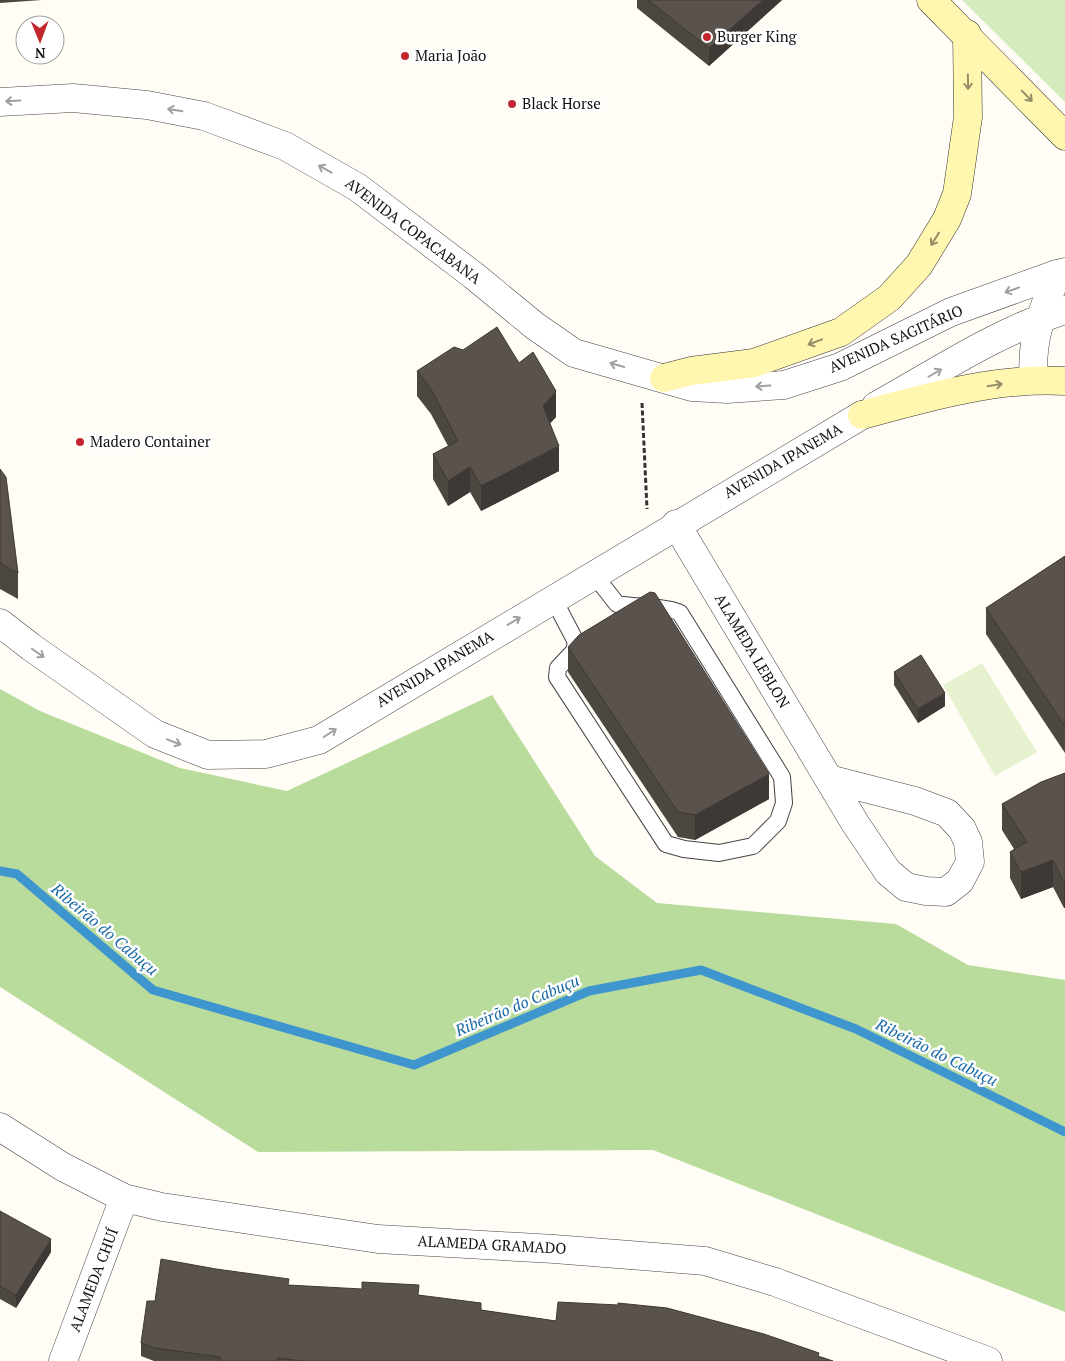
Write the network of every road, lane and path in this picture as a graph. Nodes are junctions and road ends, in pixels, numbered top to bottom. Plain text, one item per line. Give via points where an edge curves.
1 (931, 0) edge
2 (966, 34) junction
3 (0, 102) edge
4 (1065, 136) edge
5 (1061, 273) edge
6 (1052, 314) edge
7 (664, 378) junction
8 (1034, 379) junction
9 (1065, 381) edge
10 (641, 399) dead end
11 (862, 415) junction
12 (647, 498) dead end
13 (676, 524) junction
14 (595, 576) junction
15 (553, 598) junction
16 (0, 623) edge
17 (829, 779) junction
18 (0, 1127) edge
19 (124, 1198) junction
20 (942, 1353) edge
21 (63, 1361) edge
22 (988, 1361) edge

1 - 2 main road
2 -> 4 main road
2 -> 7 main road via 968,117 958,194 919,265 889,298 841,332 754,363
7 -> 3 street, AVENIDA COPACABANA via 574,353 357,187 285,146 204,116 147,105 72,98
5 - 6 street
5 -> 7 street, AVENIDA SAGITÁRIO via 951,312 840,367 784,385 718,389 692,387
6 - 8 street via 1033,353
11 -> 6 street via 1000,336
8 - 9 main road
11 -> 8 main road via 943,393
10 - 12 path
11 - 13 street, AVENIDA IPANEMA
13 - 14 street, AVENIDA IPANEMA
13 - 17 street, ALAMEDA LEBLON
14 - 15 street, AVENIDA IPANEMA
14 - 15 lane via 617,604 675,609 680,613 782,777 784,803 778,822 753,846 719,853 666,844 557,677 558,668 574,651 576,642
16 -> 15 street, AVENIDA IPANEMA via 155,734 208,755 266,754 319,740
17 - 17 street, ALAMEDA LEBLON via 915,801 947,813 962,829 968,842 970,862 960,881 946,892 906,887 888,872
18 - 19 street, ALAMEDA GRAMADO via 63,1167
19 - 20 street, ALAMEDA GRAMADO via 191,1213 378,1239 705,1261 775,1282
19 - 21 street, ALAMEDA CHUÍ
20 - 22 street, ALAMEDA GRAMADO

